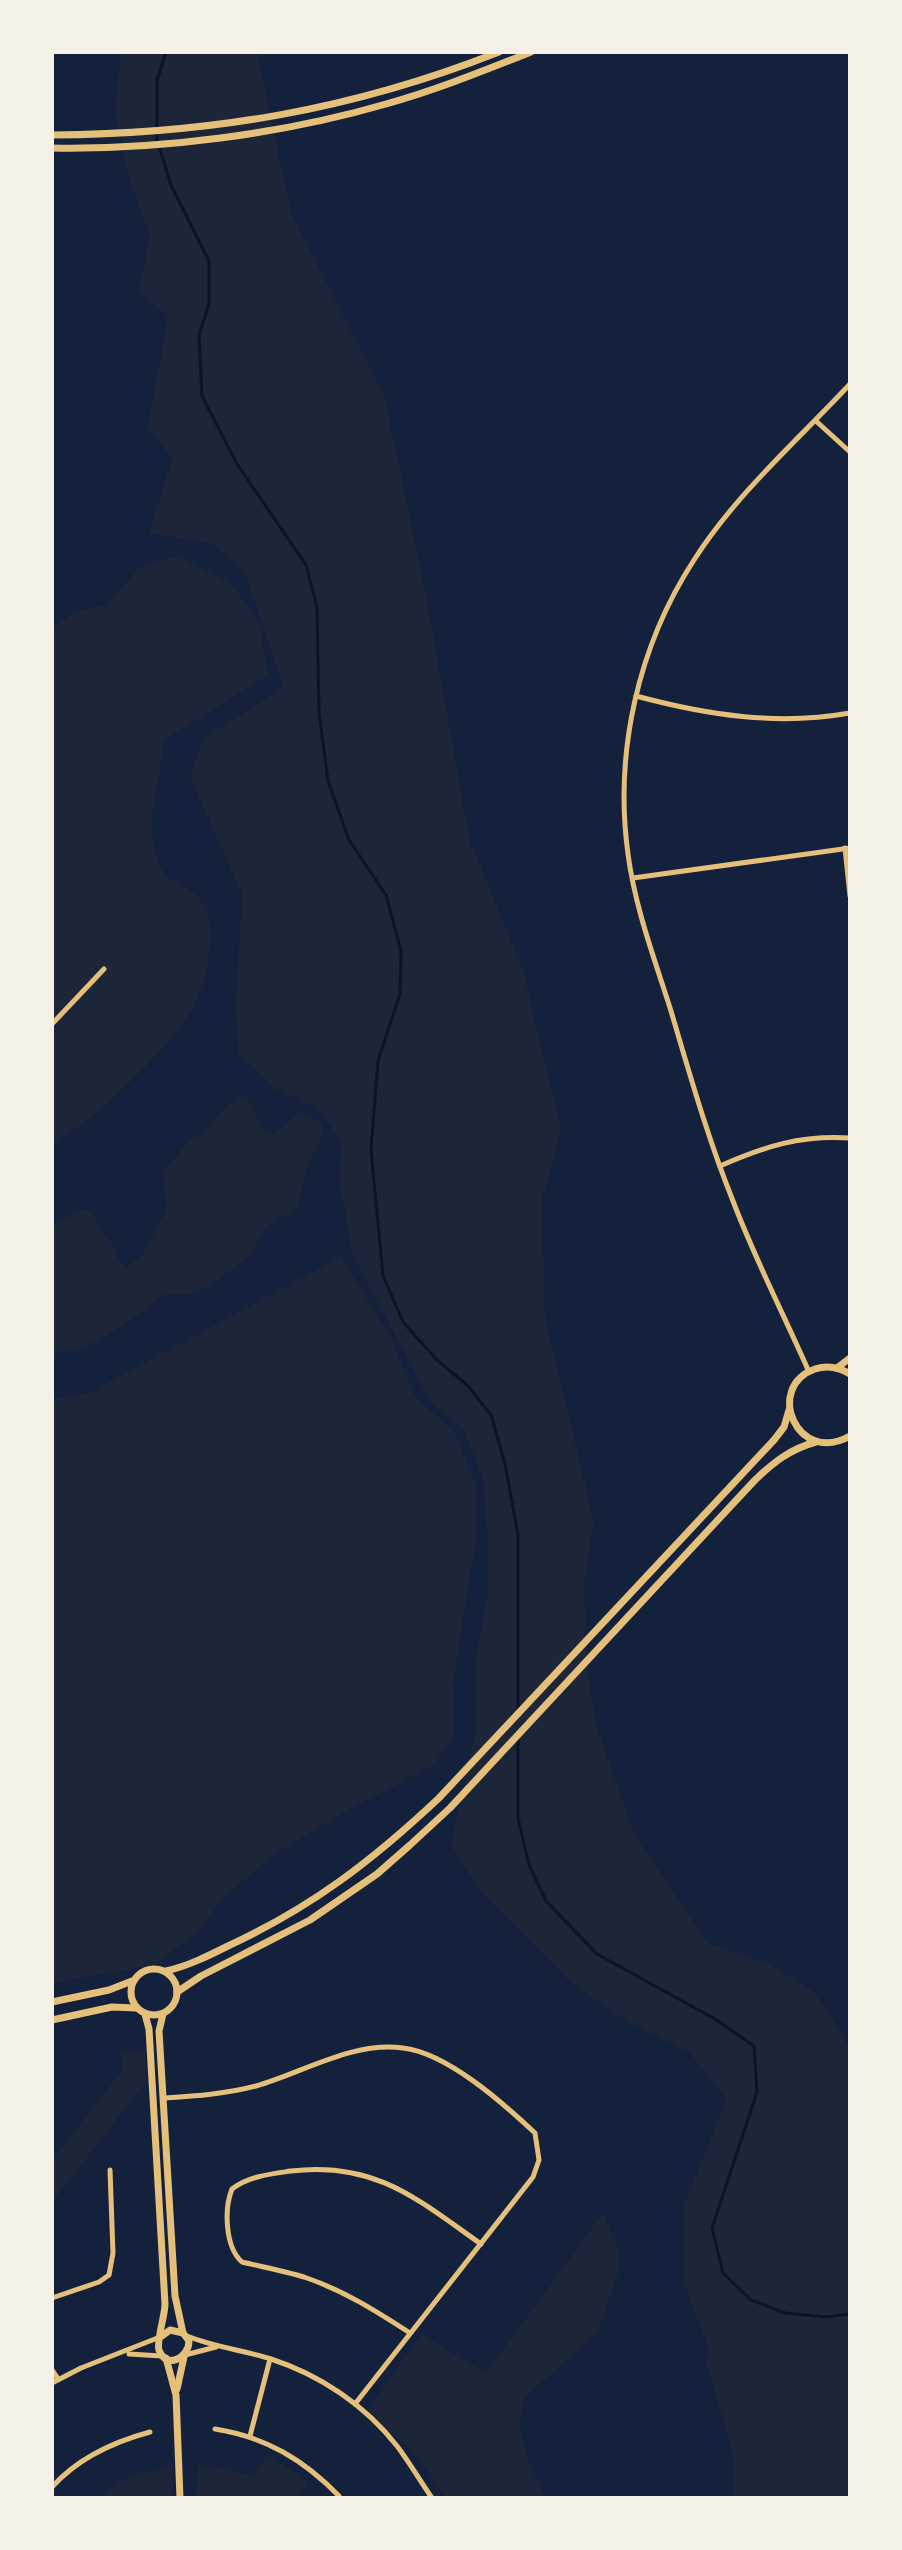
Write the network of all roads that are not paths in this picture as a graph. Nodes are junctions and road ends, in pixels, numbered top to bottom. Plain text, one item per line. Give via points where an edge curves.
1 (499, 52) edge
2 (531, 52) edge
3 (52, 135) edge
4 (52, 148) edge
5 (850, 384) edge
6 (816, 421) junction
7 (850, 452) edge
8 (636, 696) junction
9 (850, 713) edge
10 (848, 848) edge
11 (633, 878) junction
12 (850, 896) edge
13 (104, 969) dead end
14 (52, 1024) edge
15 (850, 1138) edge
16 (720, 1166) junction
17 (850, 1358) edge
18 (837, 1368) junction
19 (809, 1372) junction
20 (850, 1374) edge
21 (789, 1410) junction
22 (850, 1438) edge
23 (816, 1442) junction
24 (166, 1971) junction
25 (134, 1979) junction
26 (177, 1992) junction
27 (52, 2002) edge
28 (137, 2008) junction
29 (145, 2014) junction
30 (163, 2014) junction
31 (52, 2020) edge
32 (165, 2098) junction
33 (110, 2170) dead end
34 (481, 2244) junction
35 (52, 2298) edge
36 (410, 2333) junction
37 (184, 2334) junction
38 (161, 2336) junction
39 (221, 2347) junction
40 (120, 2355) junction
41 (184, 2356) junction
42 (165, 2357) junction
43 (270, 2359) junction
44 (52, 2370) edge
45 (55, 2381) edge
46 (176, 2395) junction
47 (355, 2404) junction
48 (215, 2429) dead end
49 (150, 2432) dead end
50 (250, 2436) junction
51 (53, 2484) edge
52 (339, 2496) edge
53 (182, 2498) edge
54 (430, 2498) edge

1 - 3 street via 333,106 255,120
2 - 4 street via 427,92 331,119 257,132
5 - 6 street
6 - 7 street
6 - 8 street via 745,495 694,560 650,646
8 - 9 street via 752,718
8 - 11 street via 624,813
10 - 11 street
10 - 12 street
11 - 16 street
13 - 14 street
15 - 16 street via 791,1140
16 - 19 street
17 - 18 street
18 - 19 street
18 - 20 street
19 - 21 street via 793,1388
21 - 23 street via 798,1430
21 - 24 street via 774,1440 439,1798 368,1863 302,1908
22 - 23 street
23 - 26 street via 774,1462 450,1808 377,1874 310,1920
24 - 25 street via 148,1969
24 - 26 street
25 - 27 street
25 - 28 street via 130,1992
26 - 30 street
28 - 29 street
28 - 31 street via 112,2007
29 - 30 street
29 - 38 street via 163,2273
30 - 32 street via 159,2031
32 - 34 street via 237,2090 379,2047 431,2055 523,2121 539,2145 533,2177
32 - 37 street via 175,2296
33 - 35 street via 109,2275
34 - 36 street
34 - 36 street via 399,2187 358,2173 290,2171 232,2189 230,2236 242,2262 328,2286
36 - 47 street
37 - 38 street via 173,2330
37 - 39 street
37 - 41 street via 189,2345
38 - 40 street
38 - 42 street via 159,2348
39 - 41 street
39 - 43 street
40 - 42 street
40 - 45 street
41 - 42 street
41 - 46 street
42 - 46 street
43 - 47 street via 317,2379
43 - 50 street
44 - 45 street
46 - 53 street
47 - 54 street via 395,2444
48 - 50 street
49 - 51 street via 94,2454
50 - 52 street via 300,2461

